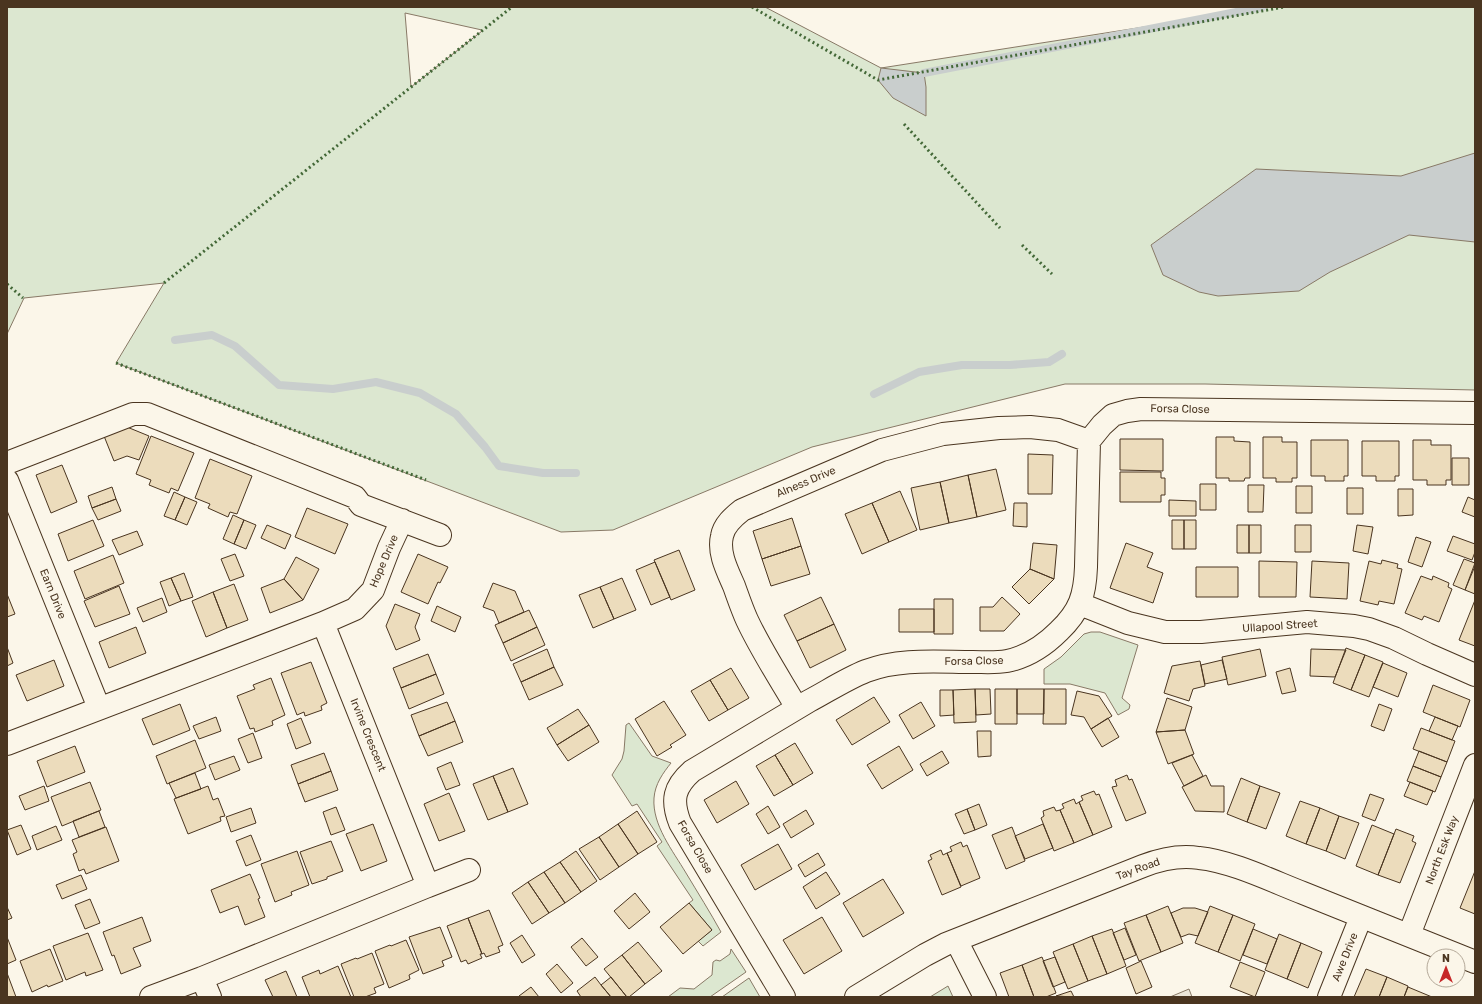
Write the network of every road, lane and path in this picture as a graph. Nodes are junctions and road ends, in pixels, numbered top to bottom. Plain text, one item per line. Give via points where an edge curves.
1 (1475, 413) edge
2 (1088, 441) junction
3 (7, 463) edge
4 (7, 480) edge
5 (402, 520) junction
6 (440, 535) dead end
7 (1080, 604) junction
8 (323, 623) junction
9 (1475, 675) edge
10 (99, 708) junction
11 (797, 708) junction
12 (7, 744) edge
13 (1475, 765) edge
14 (469, 870) dead end
15 (428, 886) junction
16 (1361, 916) junction
17 (1409, 935) junction
18 (956, 940) junction
19 (1475, 962) edge
20 (206, 987) edge
21 (151, 997) edge
22 (784, 997) edge
23 (856, 997) edge
24 (985, 997) edge
25 (1329, 997) edge

1 - 2 street, Forsa Close via 1141,409 1113,415
2 - 7 street, Forsa Close via 1086,584
2 - 11 street, Alness Drive via 1058,430 1030,427 943,434 896,446 858,460 742,510 734,516 721,536 725,565 759,644
3 - 5 street, Hope Drive via 133,414 147,414 355,497 361,505
4 - 10 street, Earn Drive
5 - 6 street, Hope Drive
5 - 8 street, Hope Drive via 373,590 355,609
7 - 9 street, Ullapool Street via 1128,623 1165,632 1200,632 1308,622 1354,626 1394,638
7 - 11 street, Forsa Close via 1052,638 1025,655 995,662 887,665 854,676
8 - 10 street
8 - 15 street, Irvine Crescent
10 - 12 street
11 - 22 street, Forsa Close via 692,771 682,780 676,797 676,814 680,823
13 - 17 street, North Esk Way
14 - 15 street
15 - 20 street
16 - 17 street, Tay Road
16 - 18 street, Tay Road via 1218,861 1184,857 1159,860
16 - 25 street, Awe Drive
17 - 19 street, Tay Road
18 - 23 street, Tay Road via 925,955
18 - 24 street
20 - 21 street

